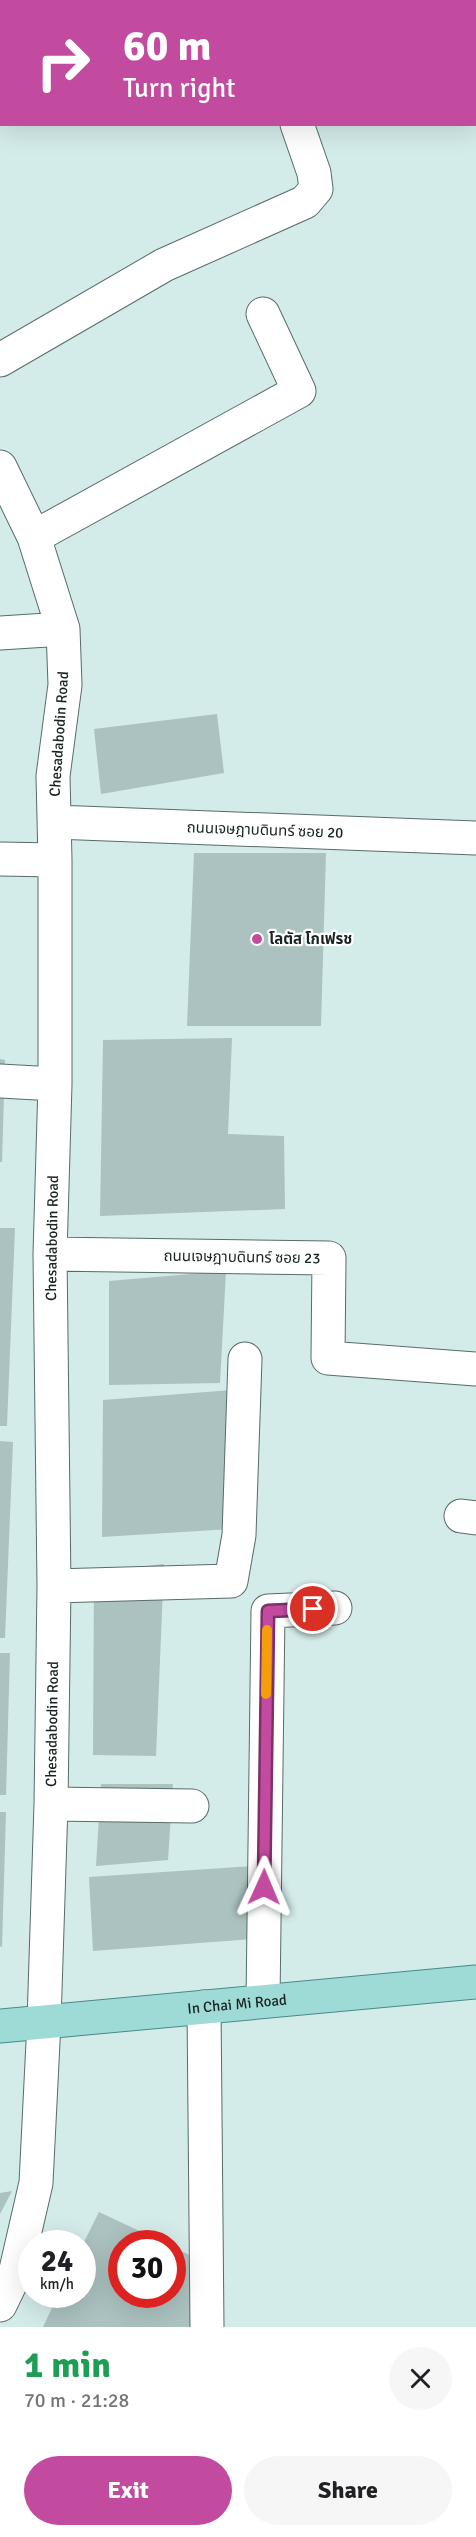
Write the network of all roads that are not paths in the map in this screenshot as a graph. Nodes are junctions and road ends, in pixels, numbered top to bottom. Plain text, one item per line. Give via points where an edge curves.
1 (298, 126) edge
2 (263, 314) dead end
3 (0, 360) edge
4 (0, 467) edge
5 (34, 537) junction
6 (63, 629) junction
7 (0, 633) edge
8 (54, 822) junction
9 (476, 838) edge
10 (0, 859) edge
11 (55, 860) junction
12 (0, 1081) edge
13 (55, 1084) junction
14 (50, 1254) junction
15 (245, 1359) dead end
16 (476, 1369) edge
17 (54, 1586) junction
18 (335, 1608) dead end
19 (51, 1804) junction
20 (192, 1806) dead end
21 (476, 1982) edge
22 (263, 2001) junction
23 (204, 2007) junction
24 (44, 2022) junction
25 (0, 2026) edge
26 (0, 2305) edge
27 (207, 2327) edge

1 - 3 street via 316,189 305,202 164,265
2 - 5 street via 298,391
4 - 5 street, Chesadabodin Road
5 - 6 street, Chesadabodin Road
6 - 7 street
6 - 8 street, Chesadabodin Road via 65,685 53,776
8 - 9 street, ถนนเจษฎาบดินทร์ ซอย 20
8 - 11 street, Chesadabodin Road
10 - 11 street
11 - 13 street, Chesadabodin Road
12 - 13 street
13 - 14 street, Chesadabodin Road
14 - 16 street, ถนนเจษฎาบดินทร์ ซอย 23 via 329,1258 328,1358
14 - 17 street, Chesadabodin Road
15 - 17 street via 239,1535 231,1581
17 - 19 street, Chesadabodin Road
18 - 22 street via 268,1611
19 - 20 street
19 - 24 street, Chesadabodin Road
21 - 22 main road, In Chai Mi Road
22 - 23 main road, In Chai Mi Road
23 - 24 main road, In Chai Mi Road
23 - 27 street
24 - 25 main road, In Chai Mi Road
24 - 26 street, Chesadabodin Road via 36,2183 15,2274

